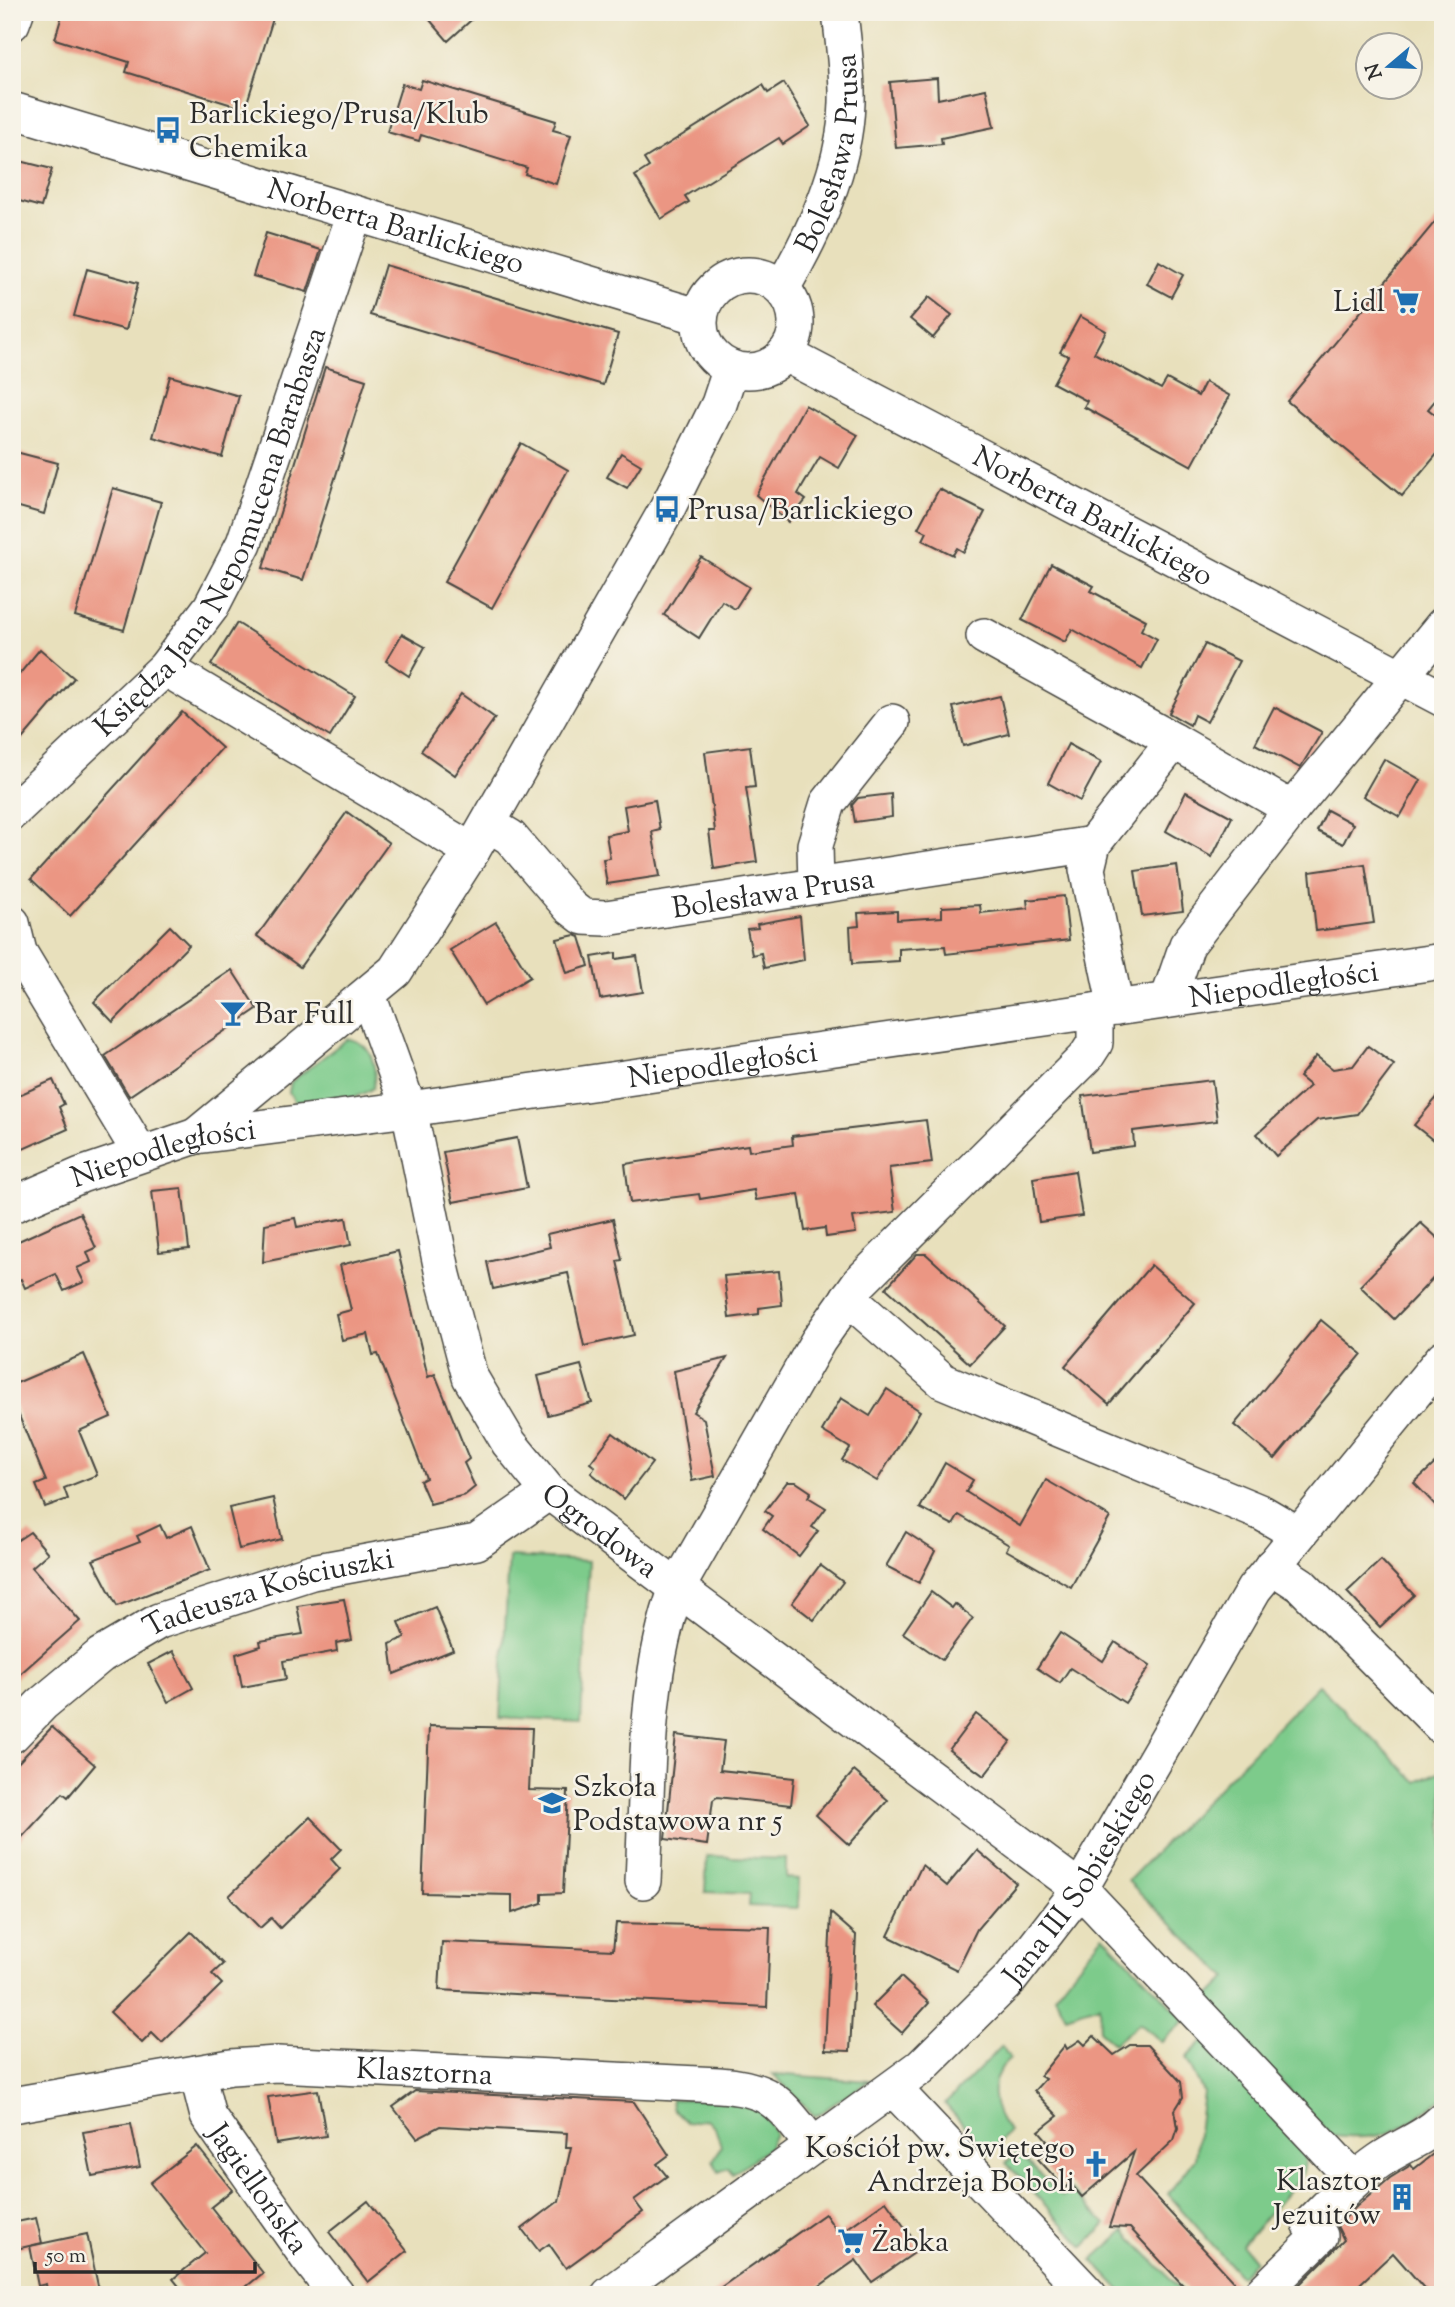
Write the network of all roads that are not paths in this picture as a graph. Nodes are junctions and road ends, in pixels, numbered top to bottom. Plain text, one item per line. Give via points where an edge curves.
1 (16, 12) edge
2 (841, 12) edge
3 (12, 23) edge
4 (12, 110) edge
5 (354, 215) junction
6 (782, 288) junction
7 (700, 317) junction
8 (785, 354) junction
9 (731, 368) junction
10 (1443, 625) edge
11 (984, 636) dead end
12 (165, 668) junction
13 (1402, 677) junction
14 (1443, 699) edge
15 (892, 722) dead end
16 (1174, 741) junction
17 (1292, 809) junction
18 (12, 812) edge
19 (480, 838) junction
20 (1093, 844) junction
21 (816, 886) junction
22 (12, 923) edge
23 (1443, 961) edge
24 (368, 995) junction
25 (1168, 1000) junction
26 (1105, 1009) junction
27 (409, 1109) junction
28 (196, 1136) junction
29 (140, 1153) junction
30 (12, 1205) edge
31 (849, 1298) junction
32 (1443, 1359) edge
33 (549, 1492) junction
34 (1298, 1534) junction
35 (1272, 1566) junction
36 (677, 1588) junction
37 (1443, 1728) edge
38 (12, 1735) edge
39 (643, 1881) dead end
40 (1080, 1889) junction
41 (197, 2073) junction
42 (894, 2089) junction
43 (12, 2105) edge
44 (1443, 2120) edge
45 (814, 2146) junction
46 (1354, 2179) junction
47 (337, 2295) edge
48 (608, 2295) edge
49 (1089, 2295) edge
50 (1260, 2295) edge

1 - 3 street
2 - 6 street, Bolesława Prusa via 847,103 844,128 811,235
4 - 5 street, Norberta Barlickiego
5 - 7 street, Norberta Barlickiego
5 - 12 street, Księdza Jana Nepomucena Barabasza via 244,543 211,607
6 - 7 street via 755,274 726,280 713,289
6 - 8 street via 796,313 793,342
7 - 9 street via 706,348
8 - 9 street via 760,370
8 - 13 street, Norberta Barlickiego
9 - 19 street via 719,404 667,509
10 - 13 street
11 - 16 street
12 - 18 street, Księdza Jana Nepomucena Barabasza
12 - 19 street
13 - 14 street, Norberta Barlickiego
13 - 17 street
15 - 21 street via 828,803 815,845
16 - 17 street
16 - 20 street
17 - 25 street via 1187,945
19 - 21 street, Bolesława Prusa via 510,837 583,917 606,918
19 - 24 street via 396,971
20 - 21 street, Bolesława Prusa
20 - 26 street via 1087,869
22 - 29 street via 19,952
23 - 25 street, Niepodległości
24 - 27 street, Ogrodowa
24 - 28 street
25 - 26 street, Niepodległości
26 - 27 street, Niepodległości
26 - 31 street via 1086,1057
27 - 28 street, Niepodległości
27 - 33 street, Ogrodowa via 443,1275 470,1377 509,1443
28 - 29 street, Niepodległości
29 - 30 street, Niepodległości
31 - 34 street via 943,1381 1262,1513
31 - 36 street via 818,1341
32 - 34 street, Jana III Sobieskiego
33 - 36 street, Ogrodowa
33 - 38 street, Tadeusza Kościuszki via 477,1542 312,1572 159,1621 102,1655
34 - 35 street, Jana III Sobieskiego
35 - 37 street via 1301,1586
35 - 40 street, Jana III Sobieskiego via 1254,1589
36 - 39 street via 665,1621 653,1706
36 - 40 street, Ogrodowa
40 - 42 street, Jana III Sobieskiego via 1011,1978
40 - 46 street, Ogrodowa
41 - 43 street, Klasztorna
41 - 45 street, Klasztorna via 230,2067 305,2065 749,2087 772,2096
41 - 47 street, Jagiellońska via 208,2116
42 - 45 street, Jana III Sobieskiego
42 - 49 street
44 - 46 street via 1428,2135 1406,2143
45 - 48 street, Jana III Sobieskiego
46 - 50 street via 1310,2224 1320,2236

